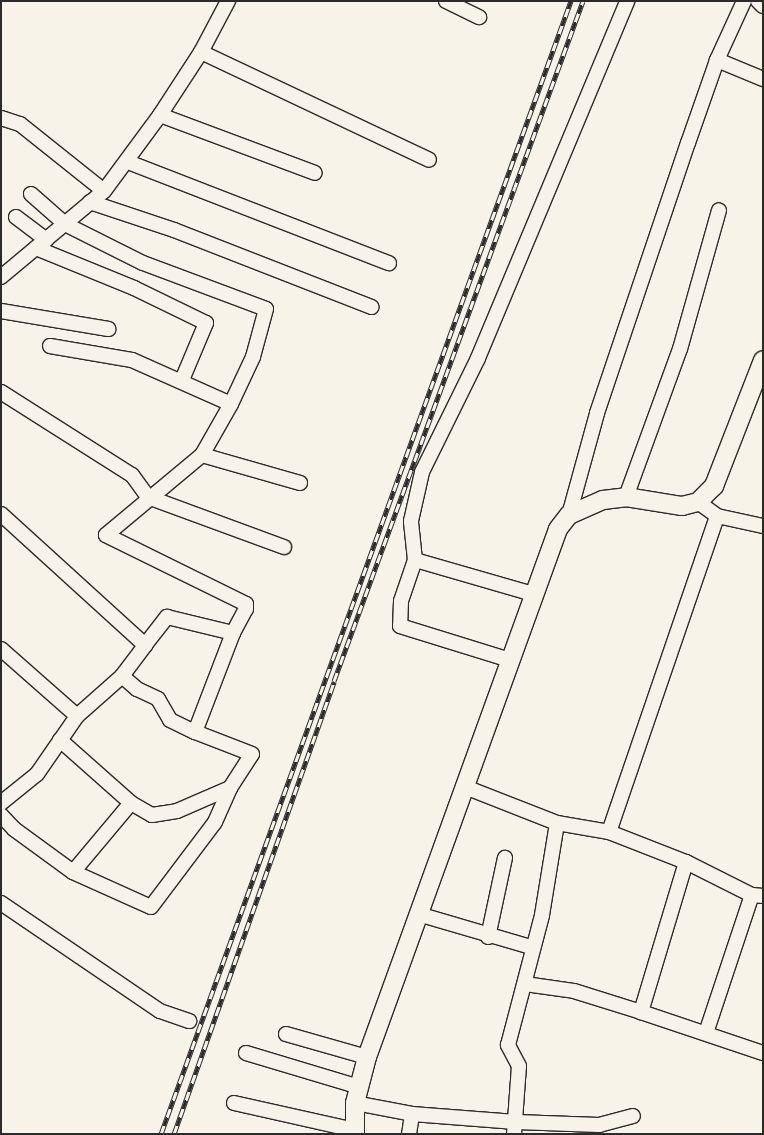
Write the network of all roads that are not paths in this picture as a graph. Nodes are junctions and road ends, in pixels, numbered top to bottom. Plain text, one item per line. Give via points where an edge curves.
1 (228, 1) edge
2 (446, 1) edge
3 (627, 1) edge
4 (744, 1) edge
5 (758, 1) edge
6 (763, 6) edge
7 (479, 17) dead end
8 (201, 52) junction
9 (717, 60) junction
10 (763, 79) edge
11 (160, 115) junction
12 (1, 118) edge
13 (429, 160) dead end
14 (128, 162) junction
15 (315, 173) dead end
16 (104, 191) junction
17 (31, 194) dead end
18 (90, 202) junction
19 (719, 210) dead end
20 (16, 216) dead end
21 (65, 224) junction
22 (41, 244) junction
23 (389, 263) dead end
24 (1, 277) edge
25 (372, 307) dead end
26 (1, 311) edge
27 (108, 329) dead end
28 (50, 346) dead end
29 (763, 360) edge
30 (182, 380) junction
31 (1, 392) edge
32 (232, 404) junction
33 (202, 455) junction
34 (300, 483) dead end
35 (148, 497) junction
36 (626, 497) junction
37 (698, 502) junction
38 (1, 514) edge
39 (569, 515) junction
40 (717, 516) junction
41 (763, 526) edge
42 (284, 547) dead end
43 (415, 560) junction
44 (533, 594) junction
45 (233, 633) junction
46 (145, 645) junction
47 (1, 649) edge
48 (510, 660) junction
49 (122, 676) junction
50 (77, 716) junction
51 (195, 732) junction
52 (60, 740) junction
53 (465, 787) junction
54 (230, 788) junction
55 (1, 803) edge
56 (131, 803) junction
57 (1, 815) edge
58 (556, 823) junction
59 (609, 832) junction
60 (505, 858) dead end
61 (686, 862) junction
62 (73, 872) junction
63 (758, 896) edge
64 (1, 903) edge
65 (418, 914) junction
66 (488, 937) junction
67 (531, 948) junction
68 (525, 984) junction
69 (641, 1012) junction
70 (189, 1021) dead end
71 (706, 1033) junction
72 (286, 1034) dead end
73 (246, 1053) dead end
74 (763, 1053) edge
75 (367, 1057) junction
76 (357, 1095) junction
77 (234, 1103) dead end
78 (412, 1114) junction
79 (633, 1116) dead end
80 (515, 1128) edge
81 (355, 1132) edge
82 (409, 1134) edge

1 - 8 street
2 - 7 street
3 - 43 street via 478,358 422,472 412,521
4 - 9 street
5 - 6 street
8 - 11 street
8 - 13 street
9 - 10 street
9 - 39 street via 597,413
11 - 14 street
11 - 15 street
12 - 16 street via 20,124
14 - 16 street
14 - 23 street
16 - 18 street
17 - 21 street
18 - 21 street
18 - 25 street via 174,230
19 - 36 street via 680,349
20 - 22 street
21 - 22 street
21 - 32 street via 143,263 266,308 253,358
22 - 24 street
22 - 30 street via 206,323
26 - 27 street
28 - 30 street via 132,360
29 - 37 main road via 714,486
30 - 32 street
31 - 35 street via 132,475
32 - 33 street
33 - 34 street
33 - 35 street
35 - 42 street
35 - 45 street via 106,535 246,604
36 - 37 main road via 682,506
36 - 39 main road via 603,500
37 - 40 street
38 - 46 street
39 - 44 main road via 558,529
40 - 41 street
40 - 59 street
43 - 44 street
43 - 48 street via 401,601 400,626
44 - 48 main road
45 - 46 street via 167,617
45 - 51 street
46 - 49 street
47 - 50 street
48 - 53 main road
49 - 50 street
49 - 51 street via 137,689 158,699 170,720
50 - 52 street
51 - 54 street via 252,754
52 - 55 street via 37,774
52 - 56 street
53 - 58 street
53 - 65 main road
54 - 56 street via 177,811 152,815
54 - 62 street via 215,822 151,907
56 - 62 street
57 - 62 street via 14,829
58 - 59 street
58 - 67 street via 542,915
59 - 61 street
60 - 66 street
61 - 63 street
61 - 69 street
63 - 71 street
64 - 70 street via 160,1011
65 - 66 street
65 - 75 main road
66 - 67 street
67 - 68 street
68 - 69 street via 574,991
68 - 80 street via 508,1045 518,1066
69 - 71 street
71 - 74 street
72 - 75 street
73 - 76 street
75 - 76 main road
76 - 78 street
76 - 81 main road
77 - 81 street
78 - 80 street
78 - 82 street
79 - 80 street via 599,1125

